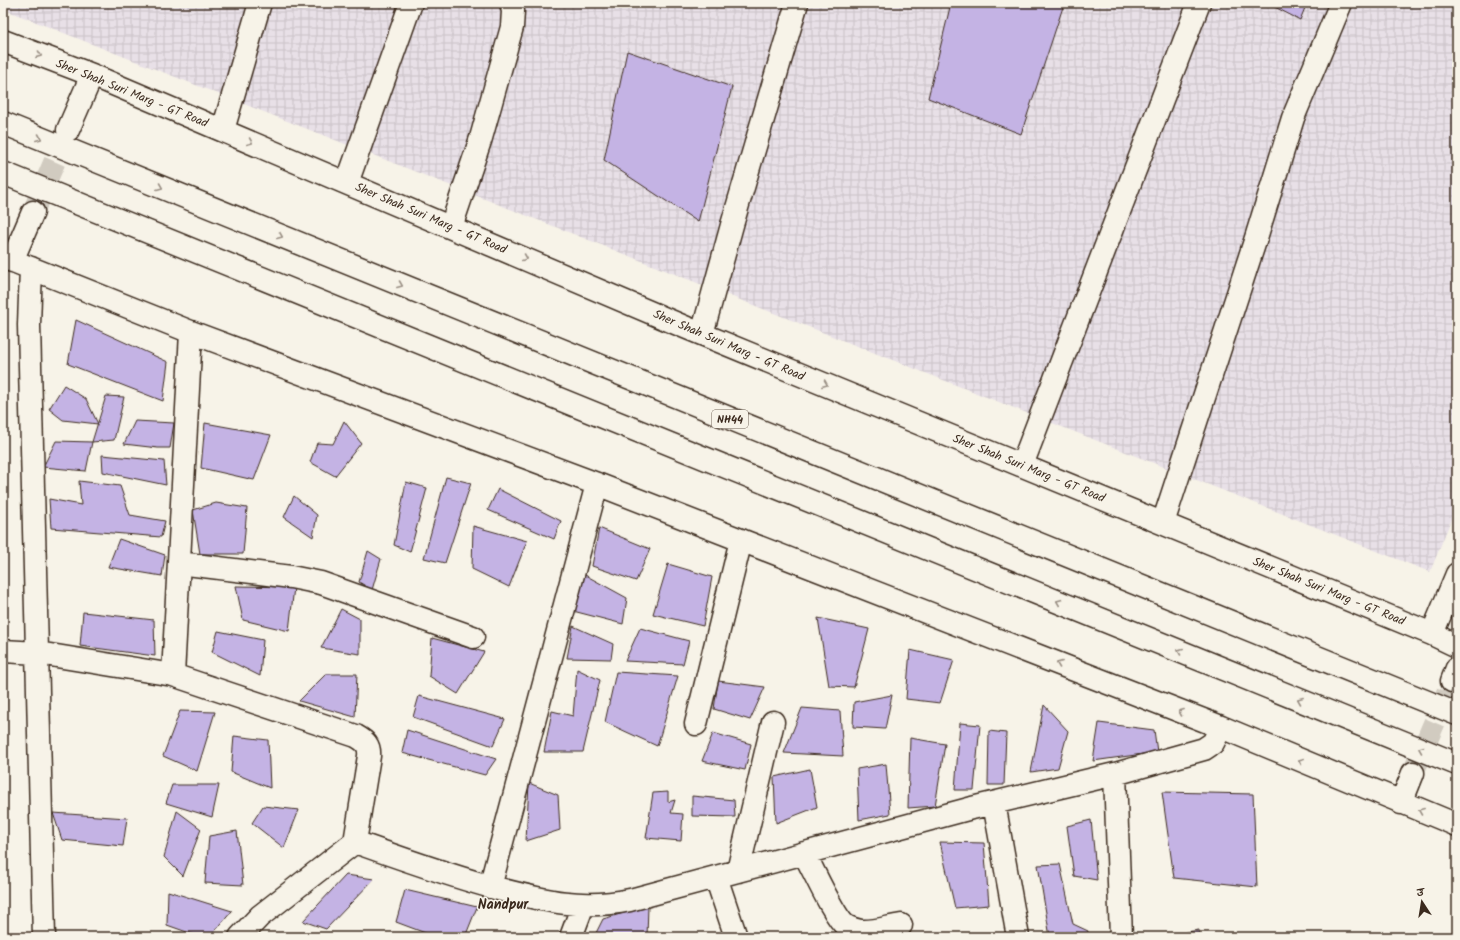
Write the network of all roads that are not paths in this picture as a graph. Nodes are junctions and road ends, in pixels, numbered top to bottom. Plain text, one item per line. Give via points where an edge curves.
1 (260, 3) edge
2 (411, 3) edge
3 (511, 3) edge
4 (797, 3) edge
5 (1199, 3) edge
6 (1341, 3) edge
7 (3, 41) edge
8 (92, 75) junction
9 (3, 123) edge
10 (68, 130) tunnel mouth
11 (223, 130) junction
12 (3, 173) edge
13 (347, 183) junction
14 (33, 212) tunnel mouth
15 (451, 227) junction
16 (15, 262) edge
17 (191, 332) junction
18 (702, 334) junction
19 (1022, 465) junction
20 (597, 484) junction
21 (1164, 523) junction
22 (741, 540) junction
23 (179, 563) junction
24 (1457, 574) edge
25 (1432, 634) junction
26 (473, 637) dead end
27 (1457, 646) edge
28 (3, 651) edge
29 (38, 653) junction
30 (173, 675) junction
31 (1457, 714) edge
32 (773, 722) dead end
33 (696, 724) dead end
34 (1221, 727) junction
35 (1457, 764) edge
36 (1413, 773) tunnel mouth
37 (1115, 774) junction
38 (994, 803) junction
39 (1401, 803) junction
40 (1457, 826) edge
41 (355, 842) junction
42 (804, 854) junction
43 (738, 871) junction
44 (716, 877) junction
45 (490, 887) junction
46 (583, 905) junction
47 (901, 925) dead end
48 (44, 937) edge
49 (240, 937) edge
50 (571, 937) edge
51 (736, 937) edge
52 (1018, 937) edge
53 (1121, 937) edge

1 - 11 main road
2 - 13 main road
3 - 15 main road via 512,27 481,138
4 - 18 main road
5 - 19 main road
6 - 21 main road via 1293,118
7 -> 8 main road, Sher Shah Suri Marg - GT Road
8 - 10 main road
8 - 11 main road, Sher Shah Suri Marg - GT Road
9 -> 31 main road, NH44
11 -> 13 main road, Sher Shah Suri Marg - GT Road
35 -> 12 main road
13 - 15 main road, Sher Shah Suri Marg - GT Road
14 - 16 main road
15 -> 18 main road, Sher Shah Suri Marg - GT Road
16 - 17 main road
16 - 29 main road via 29,325
17 - 20 main road
17 - 23 main road
18 -> 19 main road, Sher Shah Suri Marg - GT Road
19 - 21 main road, Sher Shah Suri Marg - GT Road
20 - 22 main road
20 - 45 main road
21 - 25 main road, Sher Shah Suri Marg - GT Road
22 - 33 main road
34 -> 22 main road
23 - 26 main road via 321,582
23 - 30 main road
24 - 25 main road
25 - 27 main road, Sher Shah Suri Marg - GT Road
28 - 29 main road
29 - 30 main road
29 - 48 main road
30 - 41 main road via 356,736 366,742 370,749
32 - 43 main road
34 - 37 main road via 1213,742 1204,750
39 -> 34 main road
36 - 39 main road
37 - 38 main road
37 - 53 main road
38 - 42 main road
38 - 52 main road
40 -> 39 main road
41 - 45 main road
41 - 49 main road via 260,916
42 - 43 main road
42 - 47 main road via 838,916 846,925 862,931
43 - 44 main road
44 - 46 main road via 611,904
44 - 51 main road
45 - 46 main road via 538,899
46 - 50 main road

